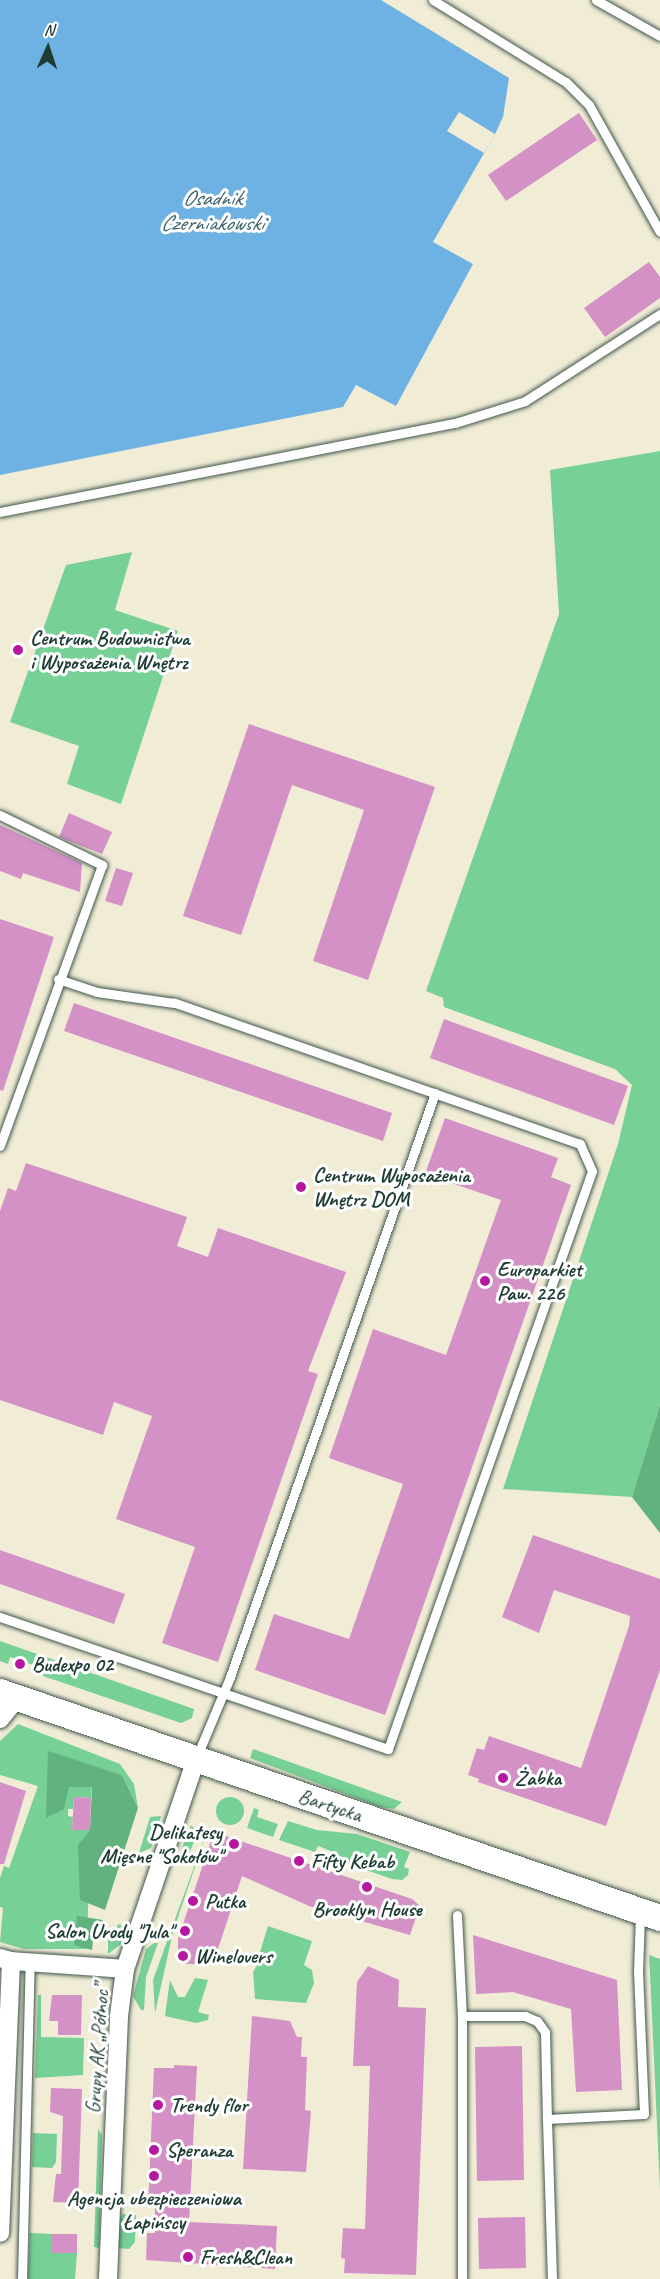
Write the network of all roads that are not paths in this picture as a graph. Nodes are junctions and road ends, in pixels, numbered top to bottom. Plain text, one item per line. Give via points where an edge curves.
1 (434, 0) edge
2 (596, 0) edge
3 (660, 36) edge
4 (660, 232) edge
5 (660, 314) edge
6 (0, 512) edge
7 (0, 815) edge
8 (58, 979) junction
9 (435, 1093) junction
10 (0, 1146) edge
11 (0, 1617) edge
12 (222, 1694) junction
13 (8, 1695) edge
14 (0, 1719) edge
15 (195, 1762) junction
16 (457, 1915) dead end
17 (650, 1915) edge
18 (5, 1960) edge
19 (30, 1962) junction
20 (125, 1969) junction
21 (462, 2016) junction
22 (548, 2119) junction
23 (0, 2233) edge
24 (22, 2279) edge
25 (108, 2279) edge
26 (462, 2279) edge
27 (552, 2279) edge

1 - 4 lane via 574,90 589,105
2 - 3 lane
5 - 6 lane via 525,401 454,423
7 - 8 lane via 102,865
8 - 9 lane via 98,992 174,1004
8 - 10 lane
9 - 12 lane
9 - 12 lane via 579,1144 592,1171 392,1738 388,1749
11 - 12 lane
12 - 15 lane
13 - 14 street
13 - 15 street, Bartycka
15 - 17 street, Bartycka
15 - 20 street, Grupy AK „Północ”
16 - 21 lane
17 - 22 lane via 638,1982 644,2114
18 - 19 street
18 - 23 street
19 - 20 street
19 - 24 lane
20 - 25 street, Grupy AK „Północ” via 118,2016
21 - 22 lane via 525,2016 537,2021 544,2032
21 - 26 lane
22 - 27 lane

